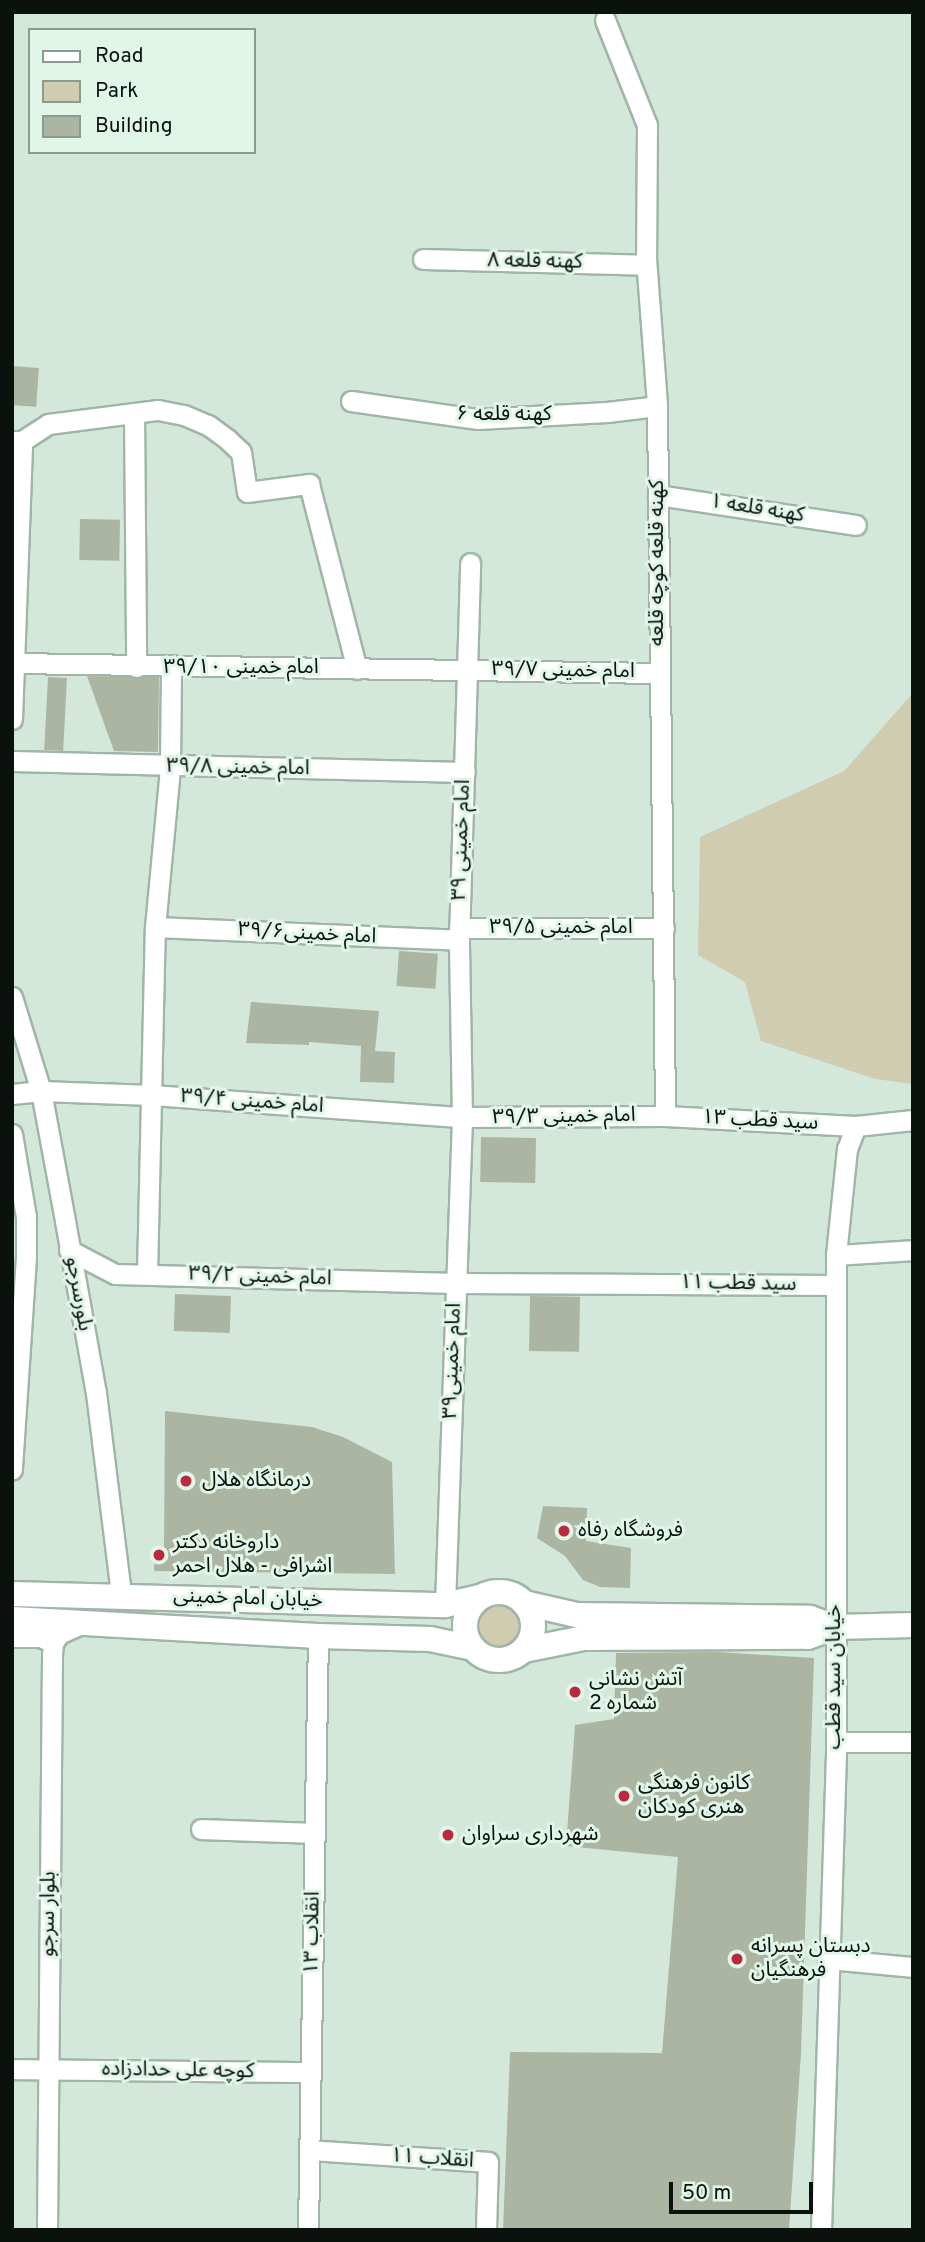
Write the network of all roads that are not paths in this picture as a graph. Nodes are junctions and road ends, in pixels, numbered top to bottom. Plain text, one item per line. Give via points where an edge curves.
1 (605, 20) dead end
2 (423, 259) dead end
3 (646, 265) junction
4 (352, 401) dead end
5 (657, 406) junction
6 (134, 413) junction
7 (17, 441) edge
8 (658, 495) junction
9 (856, 525) dead end
10 (471, 562) dead end
11 (14, 663) junction
12 (136, 667) junction
13 (171, 668) junction
14 (357, 669) junction
15 (468, 669) junction
16 (659, 673) junction
17 (12, 719) edge
18 (12, 761) edge
19 (170, 767) junction
20 (465, 772) junction
21 (155, 927) junction
22 (663, 928) junction
23 (459, 934) junction
24 (12, 997) edge
25 (41, 1091) junction
26 (12, 1094) edge
27 (152, 1095) junction
28 (665, 1116) junction
29 (462, 1117) junction
30 (913, 1120) edge
31 (856, 1126) junction
32 (12, 1134) edge
33 (19, 1217) edge
34 (69, 1250) junction
35 (913, 1250) edge
36 (836, 1255) junction
37 (147, 1275) junction
38 (641, 1282) joint
39 (456, 1283) junction
40 (835, 1285) junction
41 (15, 1357) edge
42 (12, 1470) edge
43 (12, 1594) edge
44 (121, 1594) junction
45 (483, 1596) junction
46 (524, 1603) junction
47 (445, 1605) junction
48 (12, 1619) edge
49 (90, 1622) junction
50 (913, 1625) edge
51 (835, 1627) junction
52 (318, 1636) junction
53 (12, 1637) edge
54 (53, 1643) junction
55 (473, 1648) junction
56 (524, 1650) junction
57 (836, 1742) junction
58 (913, 1742) edge
59 (201, 1829) dead end
60 (314, 1833) junction
61 (828, 1959) junction
62 (913, 1967) edge
63 (12, 2069) edge
64 (46, 2071) junction
65 (311, 2072) junction
66 (309, 2151) junction
67 (47, 2230) edge
68 (308, 2230) edge
69 (486, 2230) edge
70 (821, 2230) edge

1 - 3 street, کهنه قلعه کوچه قلعه via 647,125
2 - 3 street, کهنه قلعه ۸
3 - 5 street, کهنه قلعه کوچه قلعه
4 - 5 street, کهنه قلعه ۶ via 478,419
5 - 8 street, کهنه قلعه کوچه قلعه
6 - 7 street via 48,424
6 - 12 street
6 - 14 street via 158,410 208,425 241,452 247,492 309,484
7 - 11 street
8 - 9 street, کهنه قلعه ۱
8 - 16 street, کهنه قلعه کوچه قلعه
10 - 15 street, امام خمینی ۳۹
11 - 12 street, امام خمینی ۳۹/۱۰
11 - 17 street
12 - 13 street, امام خمینی ۳۹/۱۰
13 - 14 street, امام خمینی ۳۹/۱۰
13 - 19 street
14 - 15 street, امام خمینی ۳۹/۱۰
15 - 16 street, امام خمینی ۳۹/۷
15 - 20 street, امام خمینی ۳۹
16 - 22 street, کهنه قلعه کوچه قلعه
18 - 19 street, امام خمینی ۳۹/۸
19 - 20 street, امام خمینی ۳۹/۸
19 - 21 street
20 - 23 street, امام خمینی ۳۹
21 - 23 street, امام خمینی۳۹/۶
21 - 27 street
22 - 23 street, امام خمینی ۳۹/۵
22 - 28 street, کهنه قلعه کوچه قلعه
23 - 29 street, امام خمینی ۳۹
24 - 25 street, بلورسرجو
25 - 26 street, امام خمینی ۳۹/۴
25 - 27 street, امام خمینی ۳۹/۴
25 - 34 street, بلورسرجو
27 - 29 street, امام خمینی ۳۹/۴
27 - 37 street
28 - 29 street, امام خمینی ۳۹/۳
28 - 31 street, سید قطب ۱۳
29 - 39 street, امام خمینی۳۹
30 - 31 street, سید قطب ۱۳
31 - 36 street, خیابان سید قطب via 847,1149
32 - 33 street
33 - 41 street via 26,1257
34 - 37 street, امام خمینی ۳۹/۲ via 115,1274
34 - 44 street, بلورسرجو via 96,1393
35 - 36 street
36 - 40 street, خیابان سید قطب
37 - 39 street, امام خمینی ۳۹/۲
38 - 39 street, امام خمینی ۳۹/۲
38 - 40 street, سید قطب ۱۱
39 - 47 street, امام خمینی۳۹
40 - 51 street, خیابان سید قطب
41 - 42 street
43 - 44 main road, خیابان امام خمینی
44 - 47 main road, خیابان امام خمینی
45 - 46 main road via 505,1593
45 - 47 main road, خیابان امام خمینی
45 - 55 main road via 466,1620
46 - 51 main road via 577,1615 810,1618
46 - 56 main road via 533,1632
48 - 49 main road, خیابان امام خمینی
49 - 52 main road, خیابان امام خمینی
49 - 54 street via 68,1629
50 - 51 main road
51 - 56 main road via 808,1637 584,1638
51 - 57 street, خیابان سید قطب
52 - 55 main road, خیابان امام خمینی via 430,1639
52 - 60 street, انقلاب ۱۳
53 - 54 street via 41,1637
54 - 64 street, بلوار سرجو
55 - 56 main road via 497,1660
57 - 58 street
57 - 61 street, خیابان سید قطب
59 - 60 street
60 - 65 street, انقلاب ۱۳
61 - 62 street
61 - 70 street, خیابان سید قطب
63 - 64 street, کوچه علی حدادزاده
64 - 65 street, کوچه علی حدادزاده
64 - 67 street, بلوار سرجو
65 - 66 street, انقلاب ۱۳
66 - 68 street, انقلاب ۱۳
66 - 69 street, انقلاب ۱۱ via 488,2162

